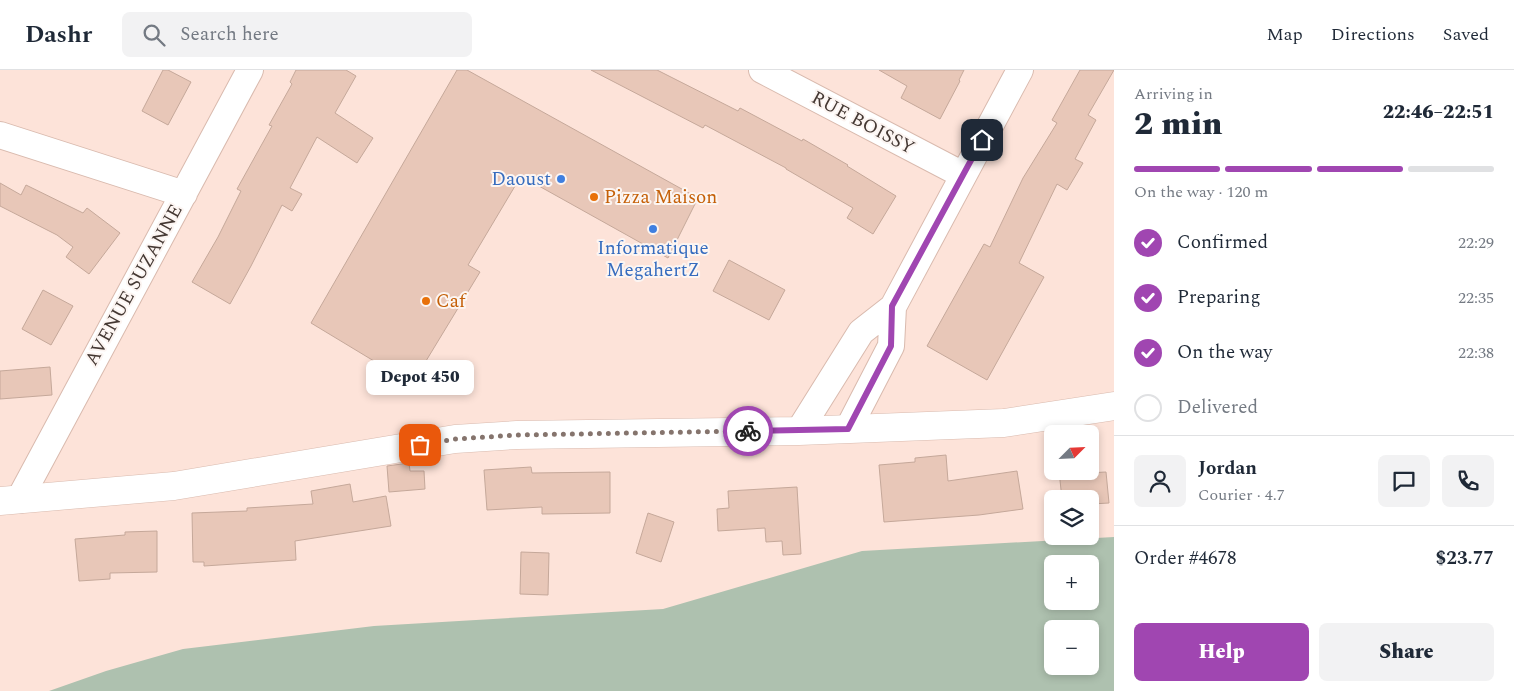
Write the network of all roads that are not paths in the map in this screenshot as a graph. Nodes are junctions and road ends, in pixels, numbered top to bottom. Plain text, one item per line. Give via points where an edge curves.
1 (250, 70) edge
2 (762, 70) edge
3 (1020, 70) edge
4 (0, 135) edge
5 (963, 175) junction
6 (184, 194) junction
7 (892, 306) junction
8 (1114, 406) edge
9 (848, 429) junction
10 (799, 431) junction
11 (9, 500) edge

1 - 6 street, AVENUE SUZANNE
2 - 5 street, RUE BOISSY
3 - 5 street
4 - 6 street
5 - 7 street
6 - 11 street, AVENUE SUZANNE
7 - 9 street via 891,346
7 - 10 street via 861,332
8 - 9 street via 1004,423
9 - 10 street
10 - 11 street via 593,433 455,439 174,486

